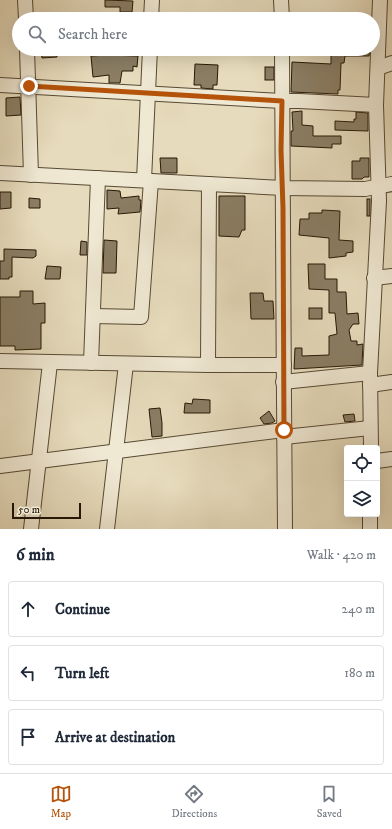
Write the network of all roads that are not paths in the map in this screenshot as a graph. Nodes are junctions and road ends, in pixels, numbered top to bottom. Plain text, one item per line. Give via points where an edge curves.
1 (25, 0) edge
2 (152, 0) edge
3 (281, 0) edge
4 (380, 0) edge
5 (26, 12) edge
6 (151, 12) edge
7 (282, 12) edge
8 (378, 12) edge
9 (27, 56) edge
10 (150, 56) edge
11 (282, 56) edge
12 (377, 56) edge
13 (392, 63) edge
14 (378, 68) junction
15 (0, 85) edge
16 (29, 86) junction
17 (148, 93) junction
18 (282, 101) junction
19 (376, 105) junction
20 (0, 173) edge
21 (31, 175) junction
22 (98, 178) junction
23 (148, 181) junction
24 (209, 184) junction
25 (385, 186) edge
26 (283, 188) junction
27 (392, 276) edge
28 (374, 278) junction
29 (93, 316) junction
30 (0, 361) edge
31 (50, 363) junction
32 (91, 363) junction
33 (126, 364) junction
34 (208, 365) junction
35 (284, 365) junction
36 (370, 379) junction
37 (284, 382) junction
38 (392, 382) edge
39 (370, 428) junction
40 (284, 433) junction
41 (371, 445) edge
42 (117, 451) junction
43 (392, 458) edge
44 (380, 460) edge
45 (40, 461) junction
46 (0, 466) edge
47 (370, 517) edge
48 (31, 529) edge
49 (107, 529) edge
50 (285, 529) edge
51 (370, 529) edge

1 - 5 street
2 - 6 street
3 - 7 street
4 - 8 street
9 - 16 street
10 - 17 street
11 - 18 street
12 - 14 street
13 - 14 street
14 - 19 street
15 - 16 street
16 - 17 street
16 - 21 street
17 - 18 street
17 - 23 street
18 - 19 street
18 - 26 street
19 - 25 street
20 - 21 street
21 - 22 street
22 - 23 street
22 - 29 street
23 - 24 street
23 - 29 street via 141,316
24 - 26 street
24 - 34 street
25 - 26 street via 337,189
25 - 28 street
26 - 35 street
27 - 28 street
28 - 36 street
29 - 32 street
30 - 31 street
31 - 32 street
31 - 45 street
32 - 33 street
33 - 34 street
33 - 42 street
34 - 35 street
35 - 37 street
36 - 37 street
36 - 38 street
36 - 39 street
37 - 40 street
39 - 40 street
39 - 41 street
40 - 42 street
40 - 50 street
42 - 45 street
42 - 49 street
43 - 44 street
45 - 46 street
45 - 48 street
47 - 51 street

